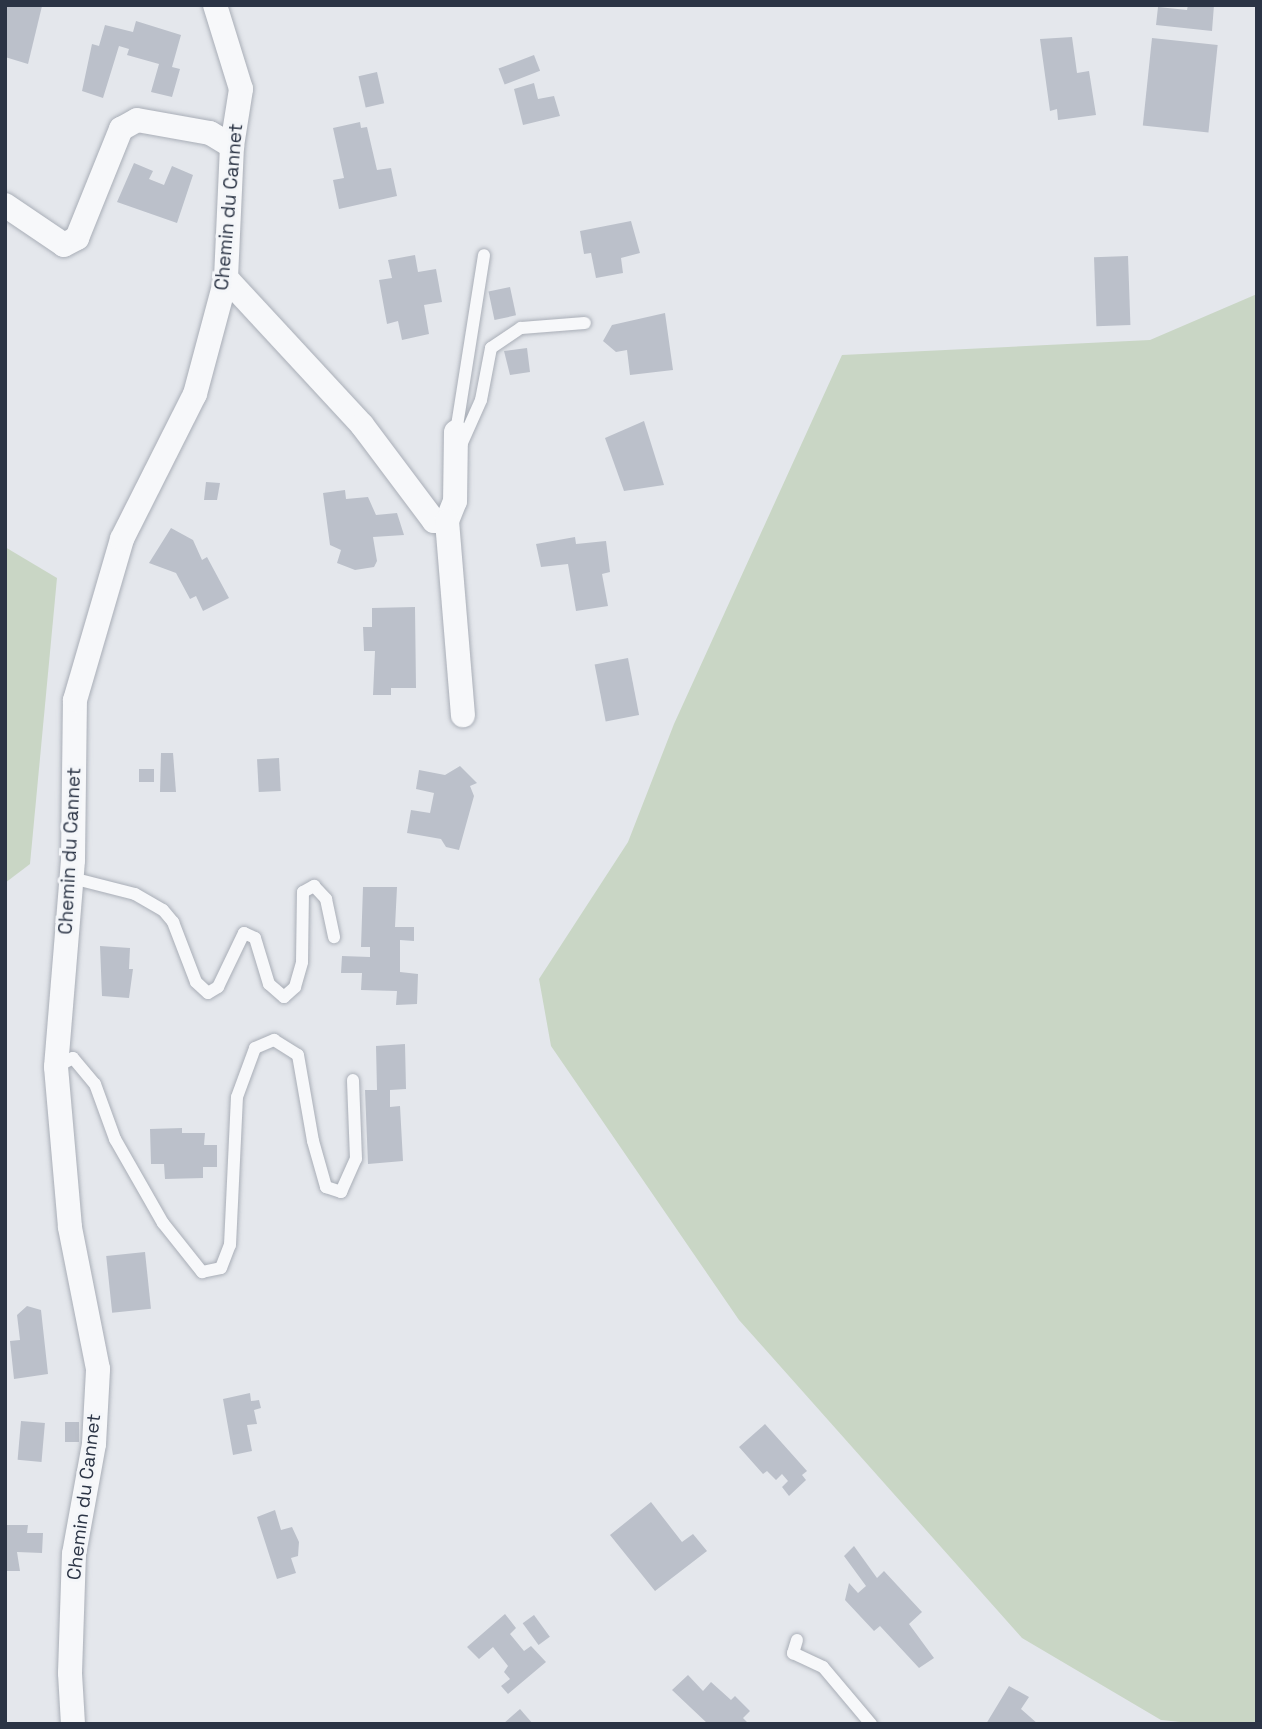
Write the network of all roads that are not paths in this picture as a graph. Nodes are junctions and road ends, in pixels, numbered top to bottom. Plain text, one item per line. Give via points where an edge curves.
1 (215, 5) edge
2 (232, 146) junction
3 (5, 205) edge
4 (484, 255) dead end
5 (226, 278) junction
6 (585, 323) dead end
7 (456, 442) junction
8 (447, 522) junction
9 (463, 715) dead end
10 (72, 878) junction
11 (334, 937) dead end
12 (56, 1067) junction
13 (353, 1080) dead end
14 (797, 1640) dead end
15 (73, 1724) edge
16 (871, 1724) edge

1 - 2 street, Chemin du Cannet via 241,89
2 - 3 street via 210,133 137,120 121,129 77,238 64,245
2 - 5 street, Chemin du Cannet
4 - 7 lane
5 - 8 street via 362,425 434,521
5 - 10 street, Chemin du Cannet via 195,394 122,540 75,700
6 - 7 lane via 521,328 491,348 471,428
7 - 8 street via 455,501
8 - 9 street
10 - 11 lane via 135,894 163,910 173,922 196,982 208,993 218,988 244,933 255,938 269,984 284,997 295,987 302,962 303,892 314,886 326,899
10 - 12 street, Chemin du Cannet
12 - 13 lane via 73,1058 95,1084 115,1139 163,1223 202,1272 222,1268 230,1245 237,1097 255,1048 274,1040 298,1055 326,1186 341,1192 356,1159
12 - 15 street, Chemin du Cannet via 70,1227 98,1369 94,1444 74,1554
14 - 16 lane via 793,1653 822,1667

